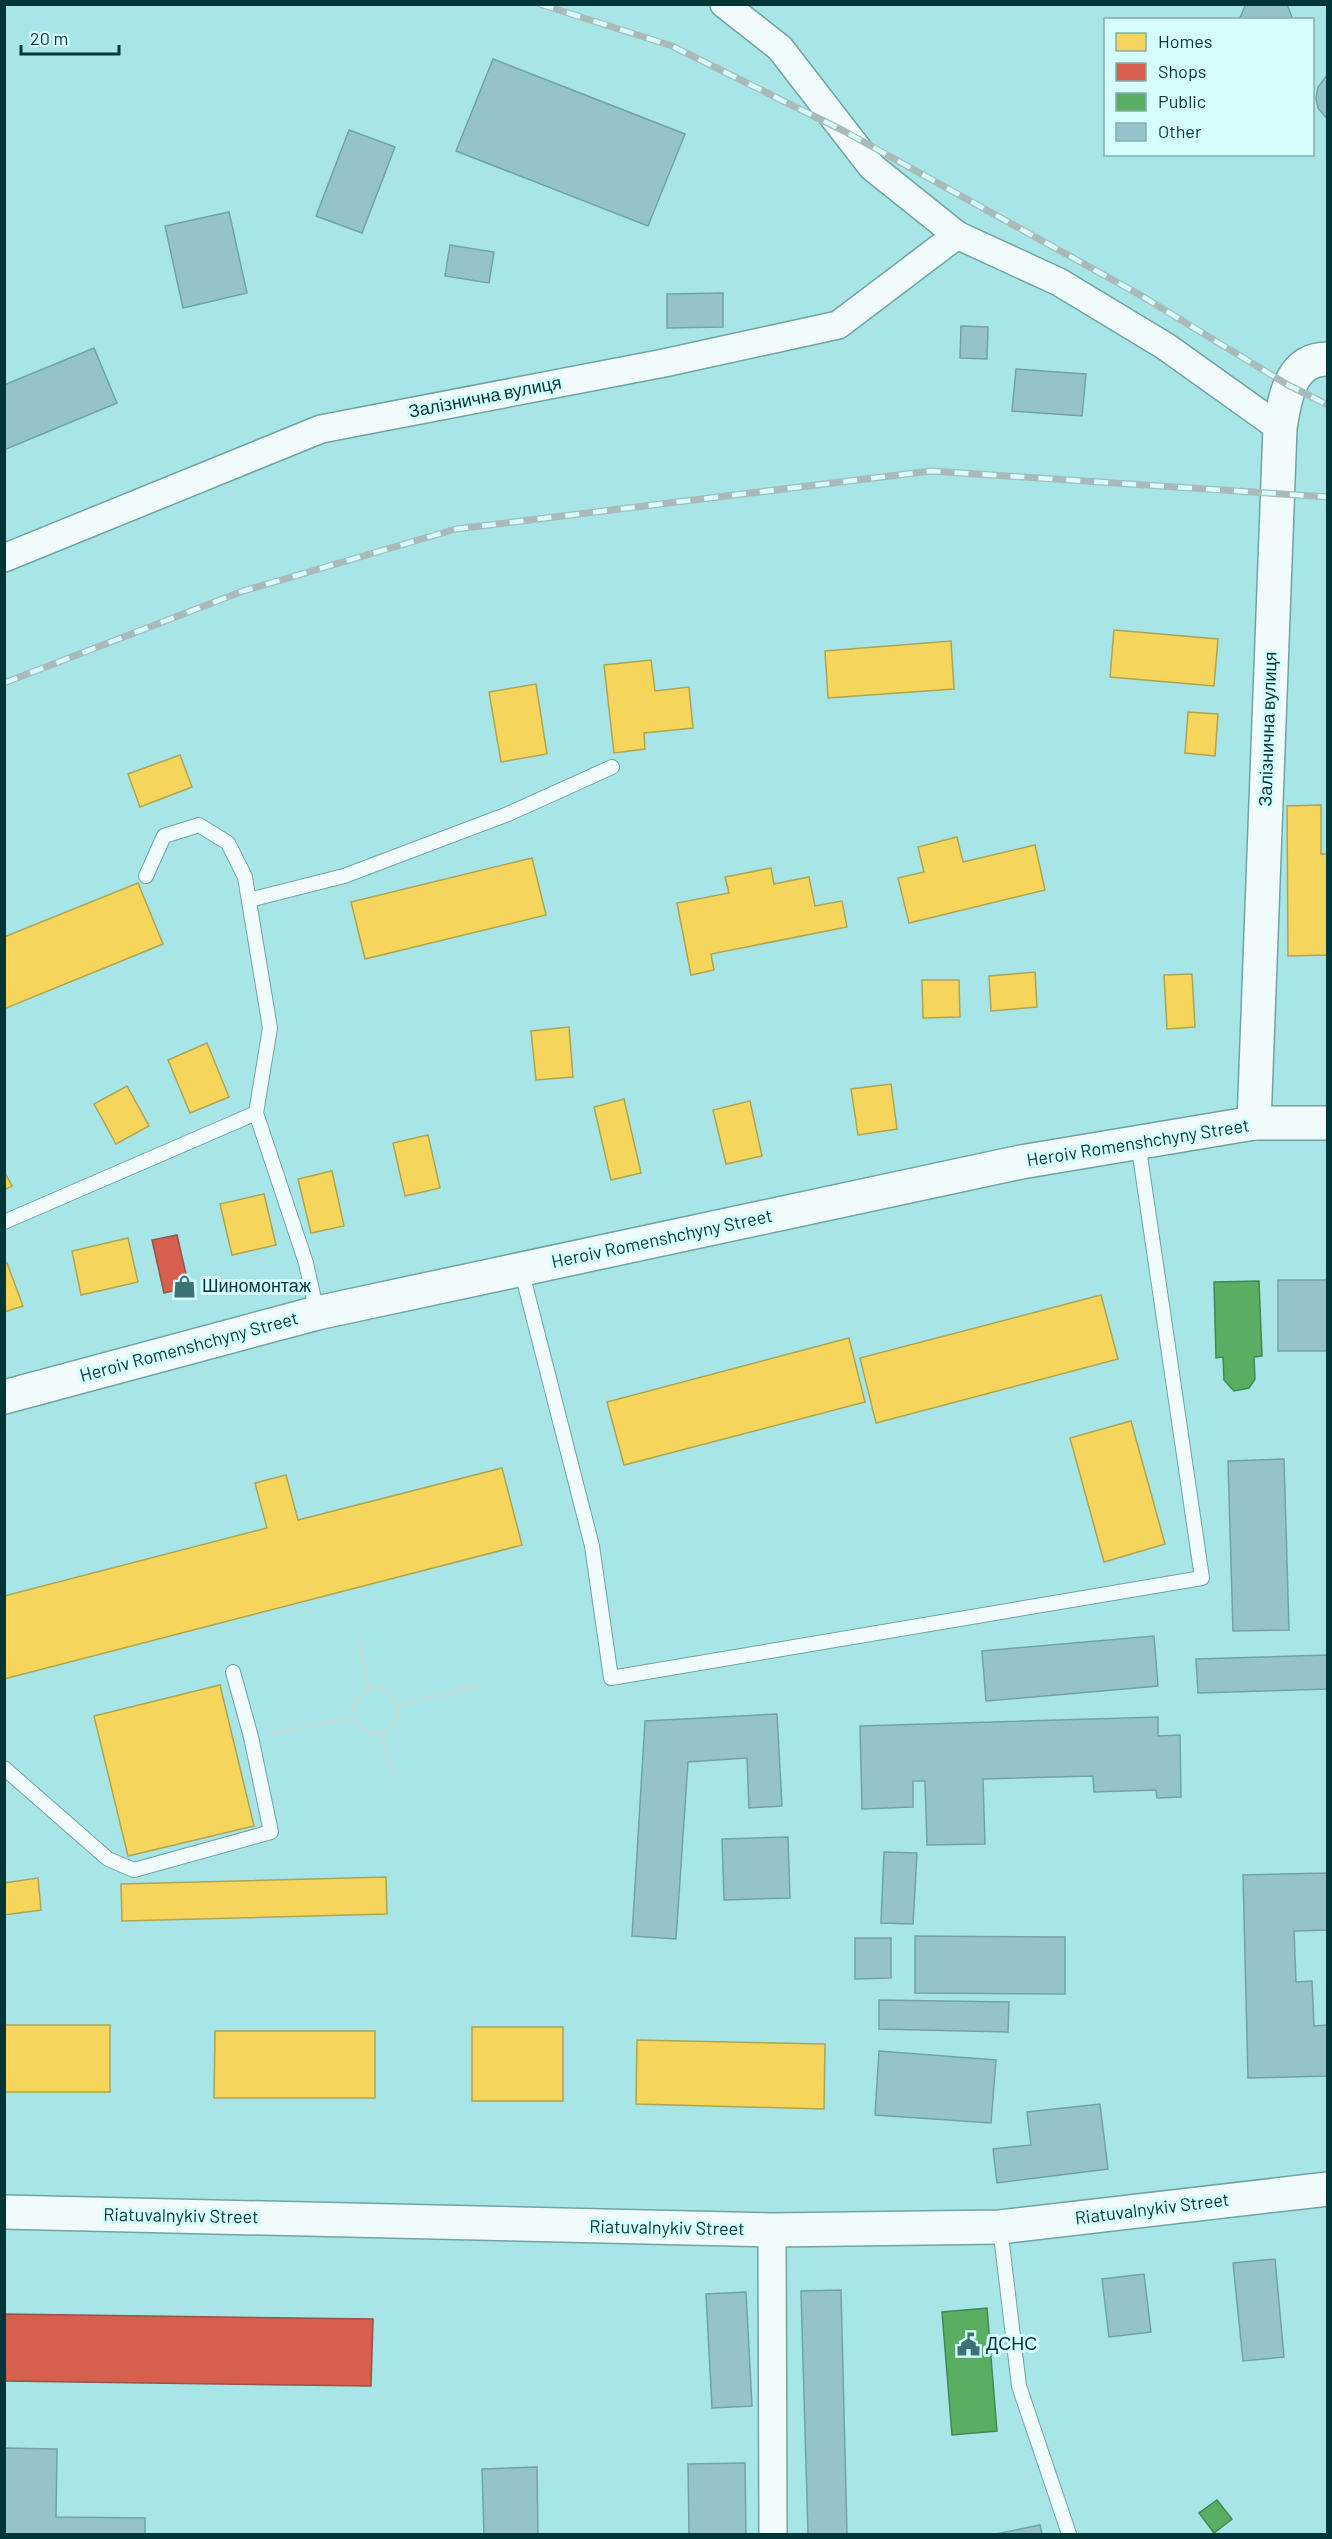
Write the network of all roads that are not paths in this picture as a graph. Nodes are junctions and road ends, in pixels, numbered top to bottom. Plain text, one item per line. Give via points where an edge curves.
1 (724, 4) edge
2 (957, 235) junction
3 (1328, 359) edge
4 (1280, 428) junction
5 (4, 558) edge
6 (612, 767) dead end
7 (146, 876) dead end
8 (249, 900) junction
9 (256, 1113) junction
10 (1254, 1123) junction
11 (1328, 1123) edge
12 (1138, 1142) junction
13 (4, 1222) edge
14 (521, 1269) junction
15 (317, 1313) junction
16 (4, 1397) edge
17 (233, 1672) dead end
18 (4, 1768) edge
19 (1328, 2189) edge
20 (4, 2212) edge
21 (1000, 2227) junction
22 (772, 2230) junction
23 (773, 2535) edge
24 (1069, 2535) edge

1 - 2 street via 780,48 872,167
2 - 4 street via 1059,282 1166,346
2 - 5 street, Залізнична вулиця via 838,325 321,429
3 - 4 street, Залізнична вулиця via 1302,368 1288,386
4 - 10 street, Залізнична вулиця
6 - 8 lane via 508,814 344,876
7 - 8 lane via 164,836 199,825 228,843 245,877
8 - 9 lane via 270,1028
9 - 13 lane
9 - 15 lane via 306,1263
10 - 11 street, Heroiv Romenshchyny Street
10 - 12 street, Heroiv Romenshchyny Street
12 - 14 street, Heroiv Romenshchyny Street via 1021,1162
12 - 14 lane via 1202,1578 611,1678 592,1546
14 - 15 street, Heroiv Romenshchyny Street
15 - 16 street, Heroiv Romenshchyny Street
17 - 18 lane via 271,1832 134,1870 108,1859
19 - 21 street, Riatuvalnykiv Street
20 - 22 street, Riatuvalnykiv Street
21 - 22 street, Riatuvalnykiv Street
21 - 24 lane via 1019,2386
22 - 23 street

